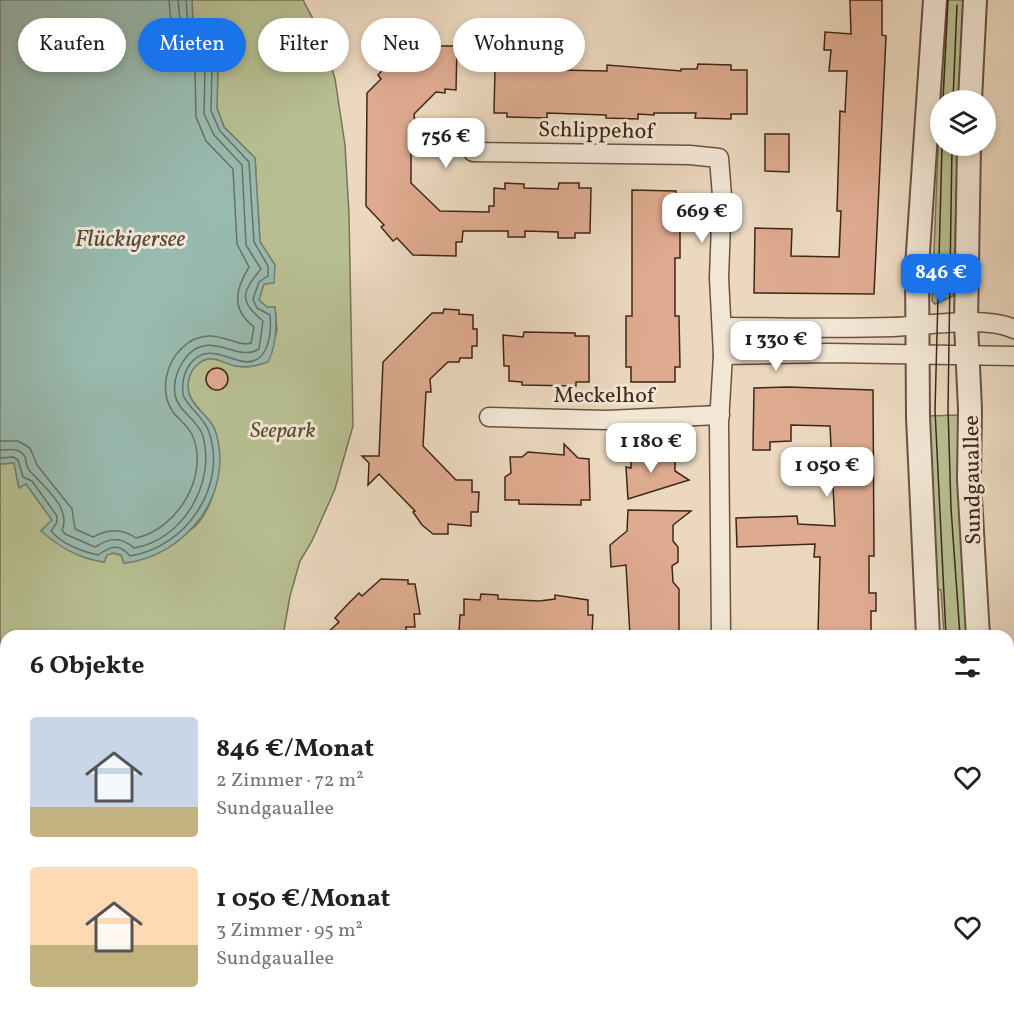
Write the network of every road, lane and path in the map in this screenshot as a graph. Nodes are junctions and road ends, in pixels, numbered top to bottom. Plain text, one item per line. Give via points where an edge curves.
1 (935, 0) edge
2 (975, 0) edge
3 (970, 90) edge
4 (473, 152) dead end
5 (969, 156) edge
6 (966, 323) junction
7 (918, 325) junction
8 (1009, 326) edge
9 (722, 327) junction
10 (918, 354) junction
11 (723, 355) junction
12 (968, 356) junction
13 (1010, 357) edge
14 (720, 415) junction
15 (489, 417) dead end
16 (721, 630) edge
17 (928, 630) edge
18 (978, 630) edge

1 - 7 street via 917,267
2 - 3 street
4 - 9 street, Schlippehof via 719,158 723,196 719,278
5 - 6 street, Sundgauallee
6 - 7 street
6 - 8 street
6 - 12 street, Sundgauallee
7 - 9 street
7 - 10 street
9 - 11 street
10 - 11 street
10 - 12 street
10 - 17 street
11 - 14 street
12 - 13 street
12 - 18 street, Sundgauallee via 969,480
14 - 15 street, Meckelhof via 606,420
14 - 16 street

